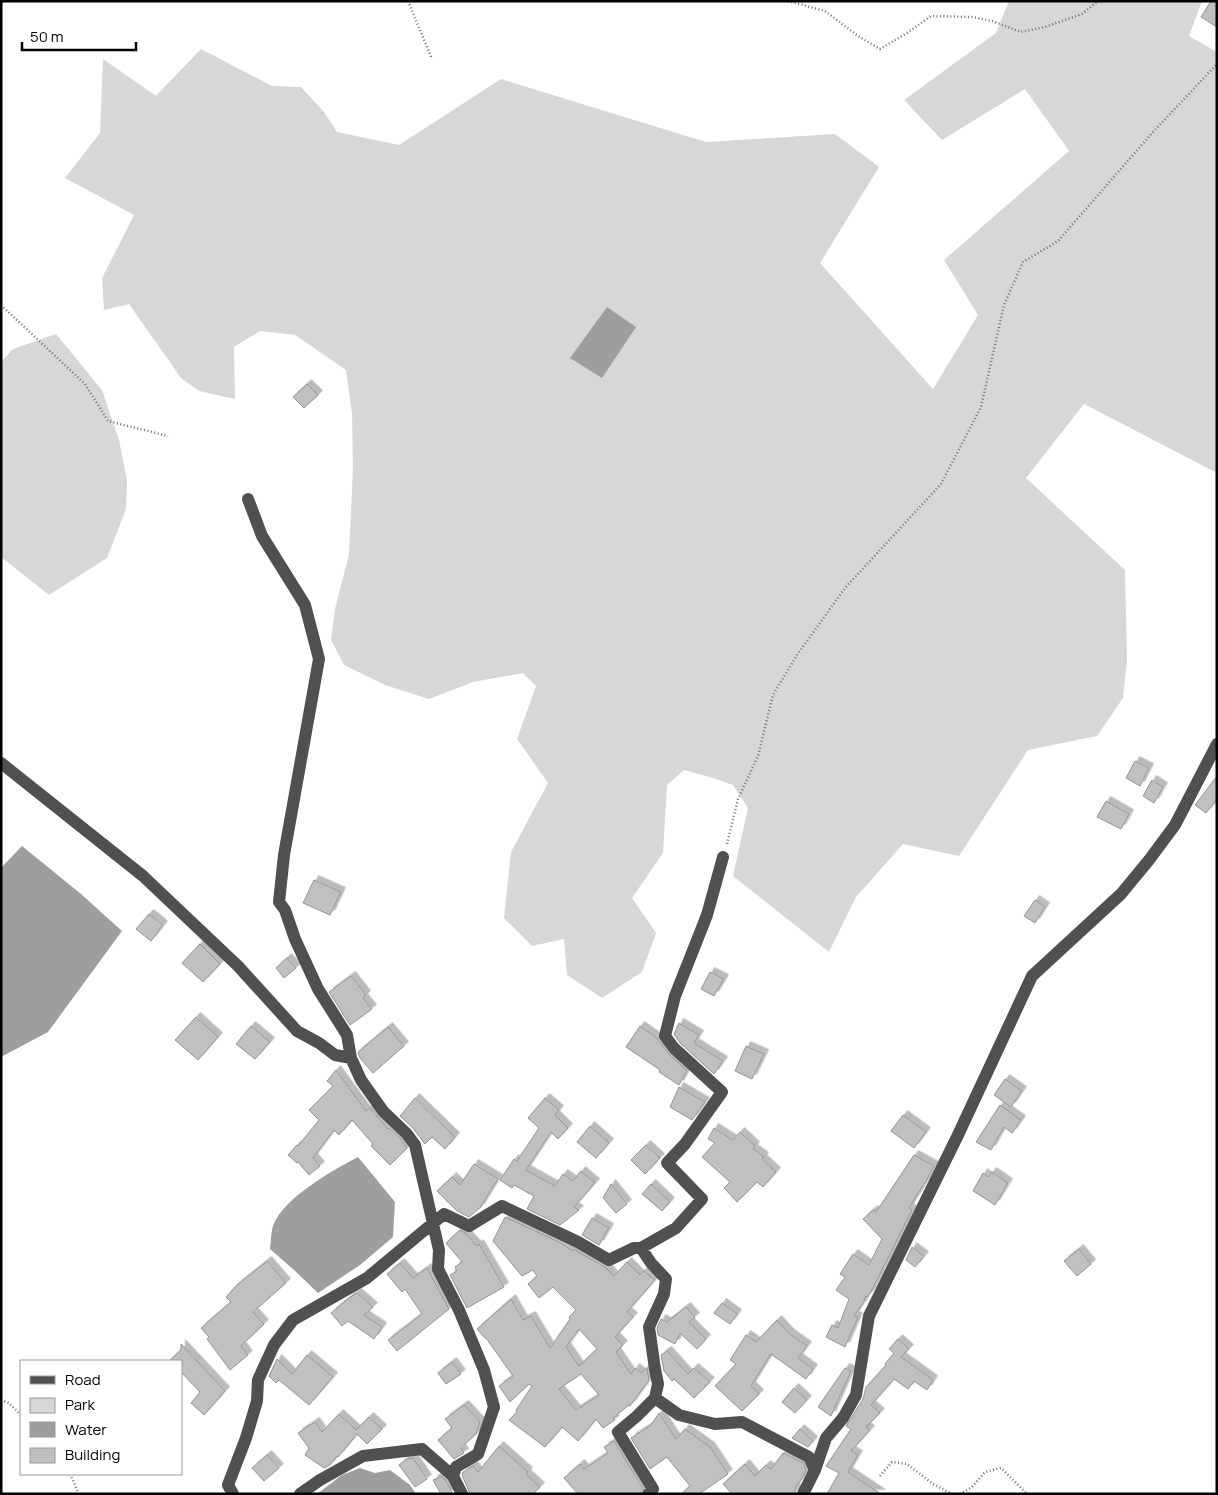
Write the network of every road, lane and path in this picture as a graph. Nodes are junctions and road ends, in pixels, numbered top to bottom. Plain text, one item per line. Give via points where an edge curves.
1 (408, 1) edge
2 (788, 1) edge
3 (1098, 1) edge
4 (432, 59) dead end
5 (1217, 64) edge
6 (1, 305) edge
7 (168, 436) dead end
8 (248, 499) dead end
9 (1217, 744) edge
10 (1, 763) edge
11 (723, 857) joint
12 (351, 1058) junction
13 (641, 1248) junction
14 (655, 1398) junction
15 (1, 1400) edge
16 (20, 1414) edge
17 (815, 1470) junction
18 (70, 1475) edge
19 (453, 1476) junction
20 (880, 1476) dead end
21 (79, 1494) edge
22 (233, 1494) edge
23 (300, 1494) edge
24 (462, 1494) edge
25 (648, 1494) edge
26 (803, 1494) edge
27 (952, 1494) edge
28 (960, 1494) edge
29 (1027, 1494) edge

1 - 4 path
2 - 3 path via 825,11 880,49 931,16 972,17 1021,32 1082,14
5 - 11 path via 1058,241 1023,262 1004,306 981,407 941,484 845,588 772,695 758,756 738,799
6 - 7 path via 85,384 108,421
8 - 12 street via 262,536 305,605 319,659 284,855 279,902 318,989 347,1035
9 - 17 street via 1175,825 1149,860 1121,894 1032,976 869,1316 856,1395 826,1438
10 - 12 street via 143,876 238,966 297,1032 335,1055
11 - 13 street via 707,915 675,996 665,1036 722,1092 685,1144 667,1163 702,1198 676,1228
12 - 19 street via 361,1080 383,1110 416,1144 439,1250 438,1269 484,1370 494,1407 478,1454 456,1467
13 - 14 street via 666,1279 664,1294 649,1327 658,1384
13 - 22 street via 609,1260 502,1206 469,1226 444,1214 367,1278 293,1320 274,1345 258,1380 257,1401 228,1485
14 - 17 street via 679,1415 715,1424 742,1422 810,1457
14 - 25 street via 618,1432 654,1489
15 - 16 path
17 - 26 street
18 - 21 path
19 - 23 street via 422,1449 363,1456
19 - 24 street
20 - 27 path via 892,1462 907,1464
28 - 29 path via 972,1487 985,1472 1001,1468

